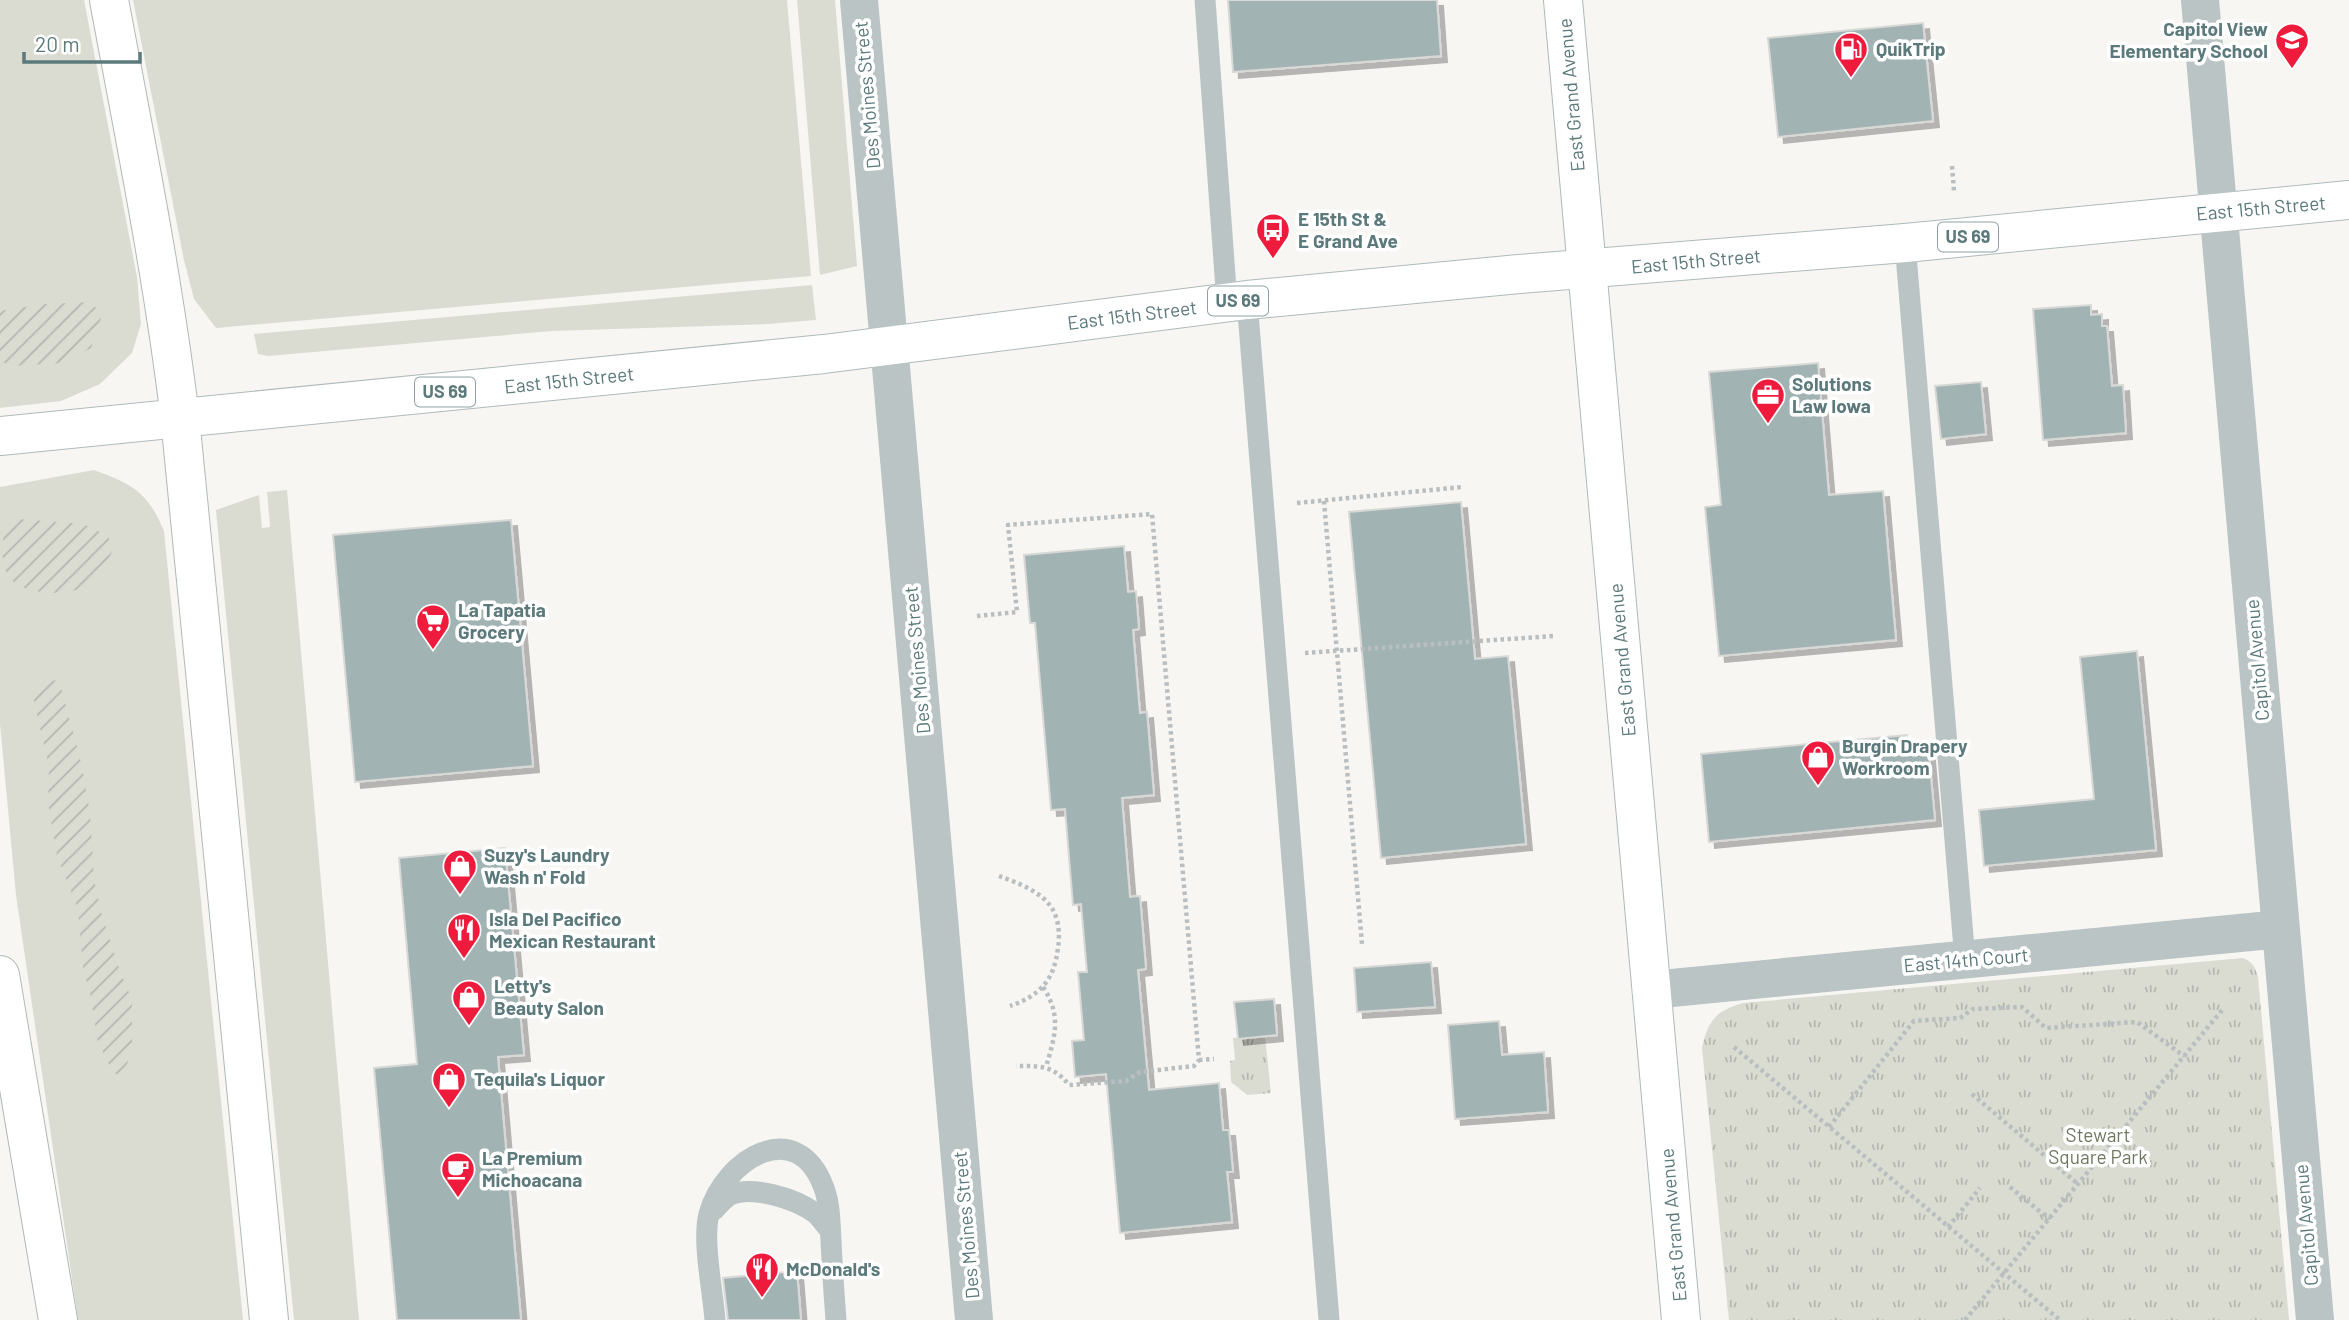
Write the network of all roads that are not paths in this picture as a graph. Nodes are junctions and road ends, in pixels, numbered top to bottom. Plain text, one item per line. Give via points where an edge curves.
1 (109, 0) edge
2 (859, 0) edge
3 (1205, 0) edge
4 (1563, 0) edge
5 (2200, 0) edge
6 (2349, 200) edge
7 (2218, 212) junction
8 (1905, 243) junction
9 (1587, 270) junction
10 (1237, 301) junction
11 (890, 346) junction
12 (180, 418) junction
13 (0, 436) edge
14 (2281, 929) junction
15 (1965, 960) junction
16 (0, 975) edge
17 (1651, 990) junction
18 (709, 1215) junction
19 (830, 1230) junction
20 (58, 1320) edge
21 (269, 1320) edge
22 (715, 1320) edge
23 (836, 1320) edge
24 (974, 1320) edge
25 (1329, 1320) edge
26 (1681, 1320) edge
27 (2315, 1320) edge

1 - 12 main road via 152,232
2 - 11 street, Des Moines Street
3 - 10 lane
4 - 9 main road, East Grand Avenue
5 - 7 street, Capitol Avenue
6 - 7 main road, East 15th Street / US 69
7 - 8 main road, East 15th Street / US 69
7 - 14 street, Capitol Avenue
8 - 9 main road, East 15th Street / US 69
8 - 15 lane
9 - 10 main road, East 15th Street / US 69
9 - 17 main road, East Grand Avenue
10 - 11 main road, East 15th Street / US 69
10 - 25 lane
11 - 12 main road, East 15th Street / US 69
11 - 24 street, Des Moines Street
12 - 13 main road, East 15th Street / US 69
12 - 21 main road
14 - 15 street, East 14th Court
14 - 27 street, Capitol Avenue
15 - 17 street, East 14th Court
16 - 20 main road
17 - 26 main road, East Grand Avenue
18 - 19 lane via 728,1196 746,1191 793,1202 815,1214
18 - 19 lane via 721,1187 738,1167 756,1154 790,1149 803,1156 824,1188
18 - 22 lane
19 - 23 lane

